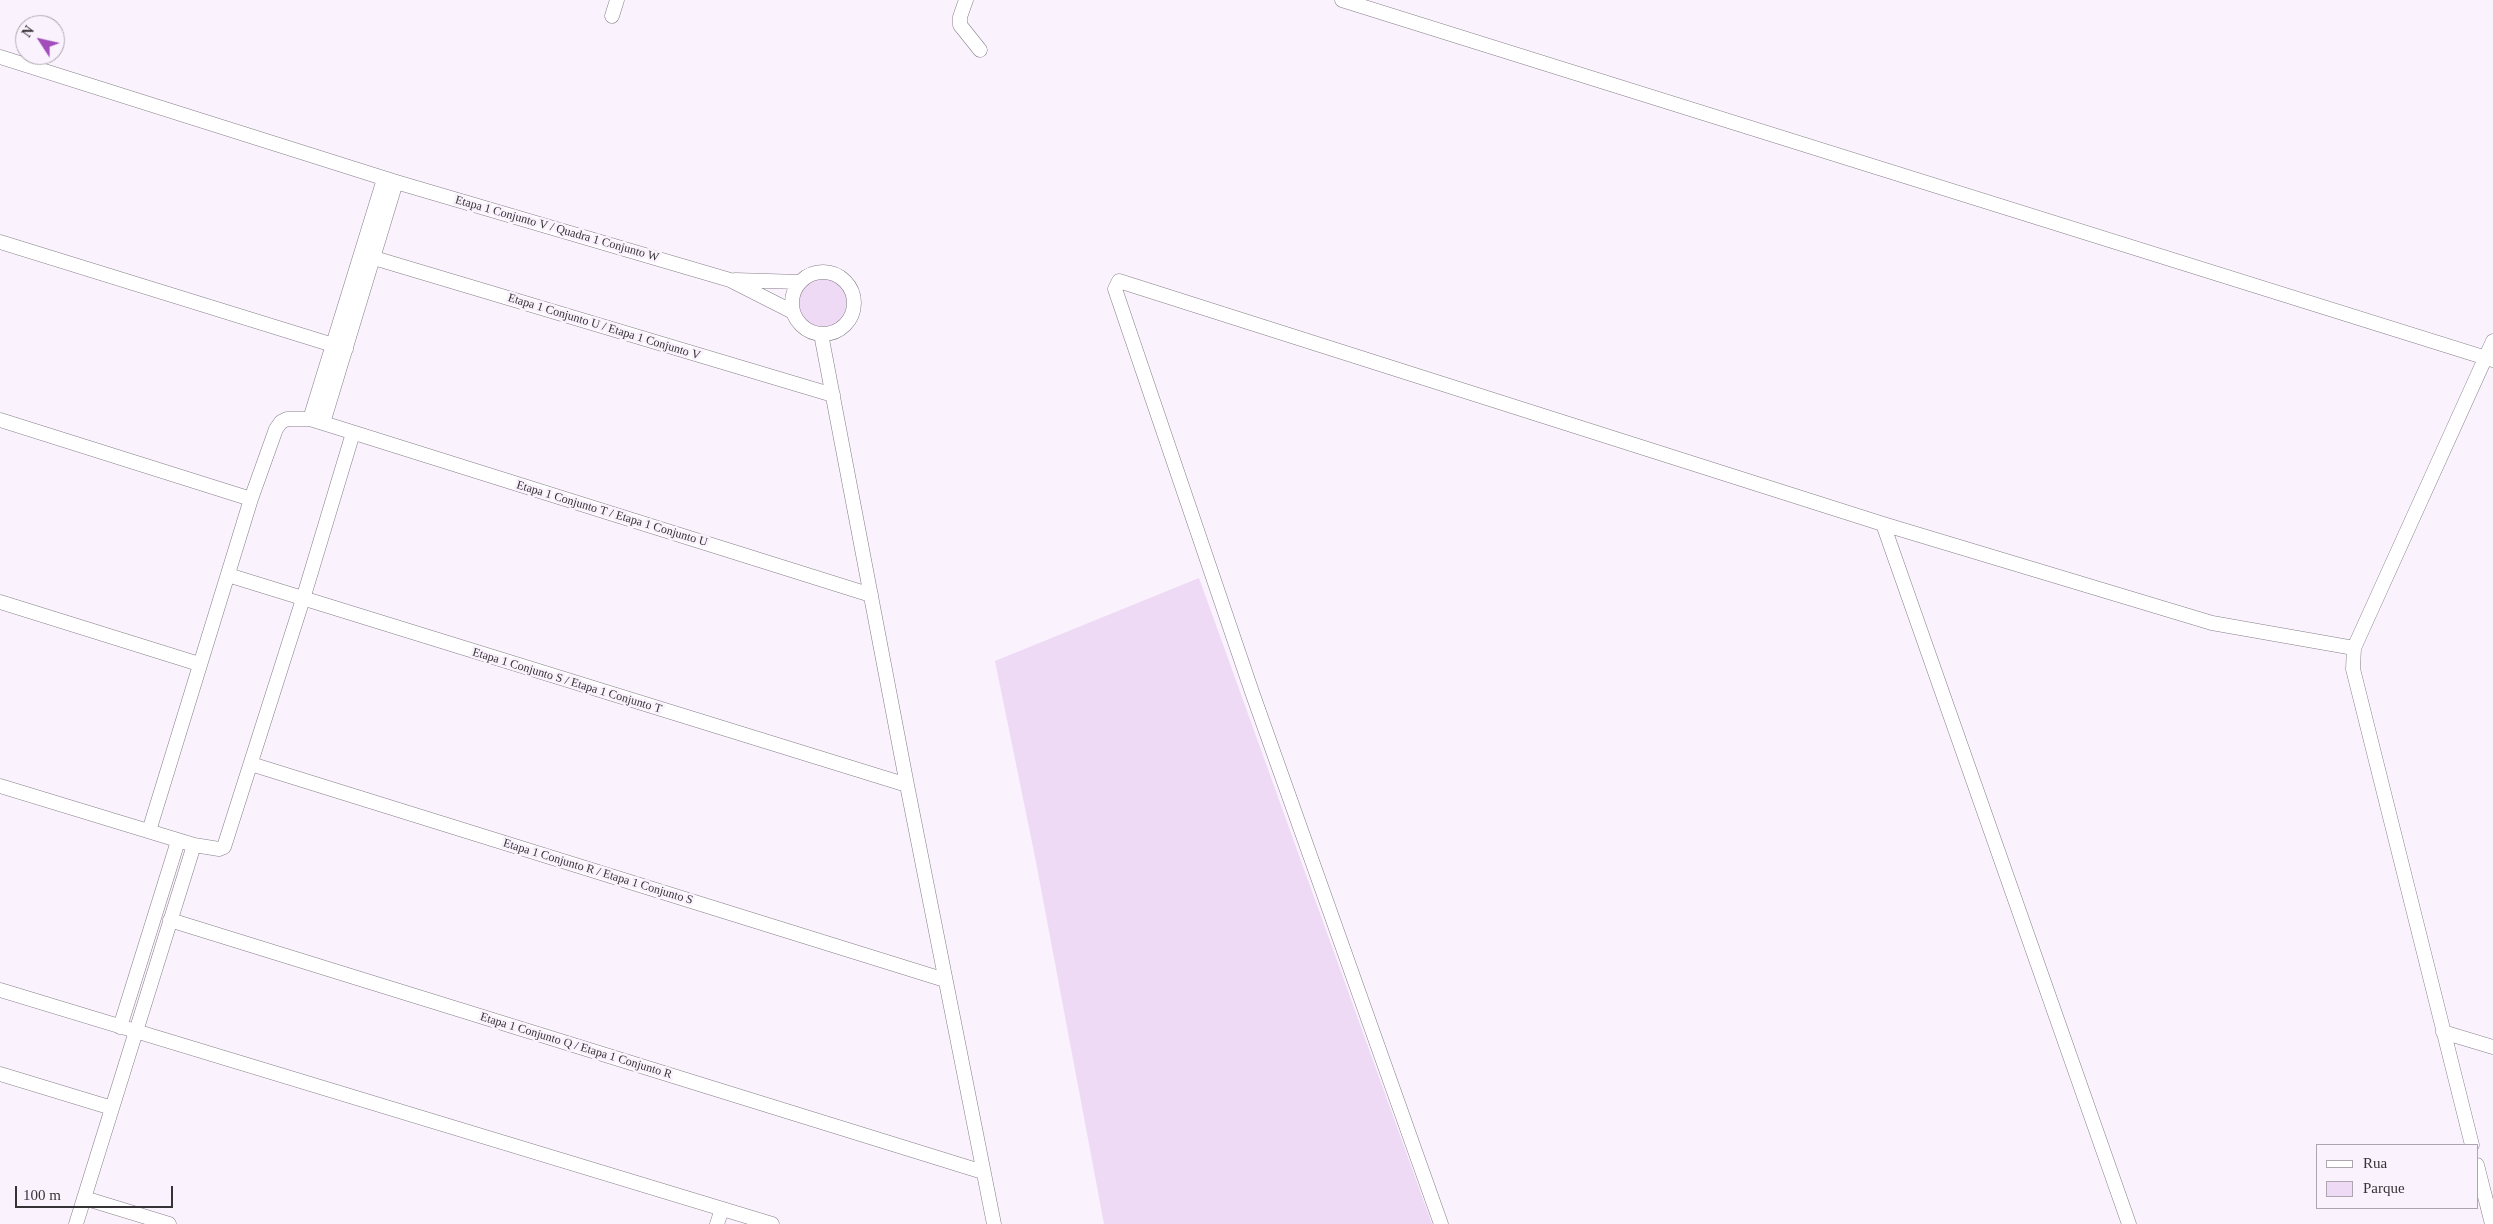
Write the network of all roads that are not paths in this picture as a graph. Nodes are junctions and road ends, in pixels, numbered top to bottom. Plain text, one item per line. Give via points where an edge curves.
1 (617, 0) edge
2 (966, 0) edge
3 (1342, 0) edge
4 (612, 16) dead end
5 (980, 50) dead end
6 (0, 57) edge
7 (390, 180) junction
8 (0, 242) edge
9 (374, 258) junction
10 (730, 280) junction
11 (800, 282) junction
12 (793, 312) junction
13 (821, 334) junction
14 (2493, 341) edge
15 (332, 344) junction
16 (346, 349) junction
17 (2489, 359) edge
18 (833, 395) junction
19 (0, 420) edge
20 (317, 421) junction
21 (353, 433) junction
22 (251, 499) junction
23 (1883, 524) junction
24 (228, 575) junction
25 (870, 595) junction
26 (303, 599) junction
27 (0, 602) edge
28 (2354, 648) junction
29 (199, 664) junction
30 (251, 764) junction
31 (907, 785) junction
32 (0, 786) edge
33 (149, 831) junction
34 (178, 840) junction
35 (194, 846) junction
36 (170, 920) junction
37 (946, 980) junction
38 (0, 990) edge
39 (120, 1027) junction
40 (136, 1031) junction
41 (2443, 1032) junction
42 (2493, 1047) edge
43 (0, 1074) edge
44 (112, 1108) junction
45 (2472, 1144) edge
46 (2478, 1169) edge
47 (983, 1172) junction
48 (84, 1198) junction
49 (722, 1208) junction
50 (993, 1217) edge
51 (738, 1219) edge
52 (76, 1224) edge
53 (168, 1224) edge
54 (717, 1224) edge
55 (772, 1224) edge
56 (1002, 1224) edge
57 (1441, 1224) edge
58 (2129, 1224) edge
59 (2492, 1224) edge

1 - 4 street
2 - 5 street via 960,25
3 - 17 street
6 - 7 street, Etapa 1 Conjunto V / Quadra 1 Conjunto W
7 - 9 street
7 - 10 street, Etapa 1 Conjunto V / Quadra 1 Conjunto W
7 - 15 street
8 - 15 street
9 - 16 street
9 - 18 street, Etapa 1 Conjunto U / Etapa 1 Conjunto V
10 - 11 street
10 - 12 street
11 - 12 street via 793,296
11 - 13 street via 816,272 836,274 844,279 854,296 852,315 847,324 840,330
12 - 13 street via 803,328
13 - 18 street
14 - 17 street
15 - 16 street
15 - 20 street
16 - 20 street
17 - 28 street
18 - 25 street
19 - 22 street
20 - 21 street, Etapa 1 Conjunto T / Etapa 1 Conjunto U
20 - 22 street via 287,420 278,425
21 - 25 street, Etapa 1 Conjunto T / Etapa 1 Conjunto U
21 - 26 street
22 - 24 street
23 - 28 street via 2212,623
23 - 57 street via 1122,280 1116,283 1114,289 1246,673
23 - 58 street
24 - 26 street, Etapa 1 Conjunto S / Etapa 1 Conjunto T
24 - 29 street
25 - 31 street
26 - 30 street
26 - 31 street, Etapa 1 Conjunto S / Etapa 1 Conjunto T
27 - 29 street
28 - 41 street via 2353,669
29 - 33 street
30 - 35 street via 226,844 219,849
30 - 37 street, Etapa 1 Conjunto R / Etapa 1 Conjunto S
31 - 37 street
32 - 33 street
33 - 34 street
34 - 35 street
34 - 39 street
35 - 36 street
36 - 40 street
36 - 47 street, Etapa 1 Conjunto Q / Etapa 1 Conjunto R
37 - 47 street
38 - 39 street
39 - 40 street
40 - 44 street
40 - 49 street
41 - 42 street
41 - 45 street
43 - 44 street
44 - 48 street
46 - 59 street
47 - 50 street
48 - 52 street
48 - 53 street
49 - 51 street
49 - 54 street
50 - 56 street
51 - 55 street

